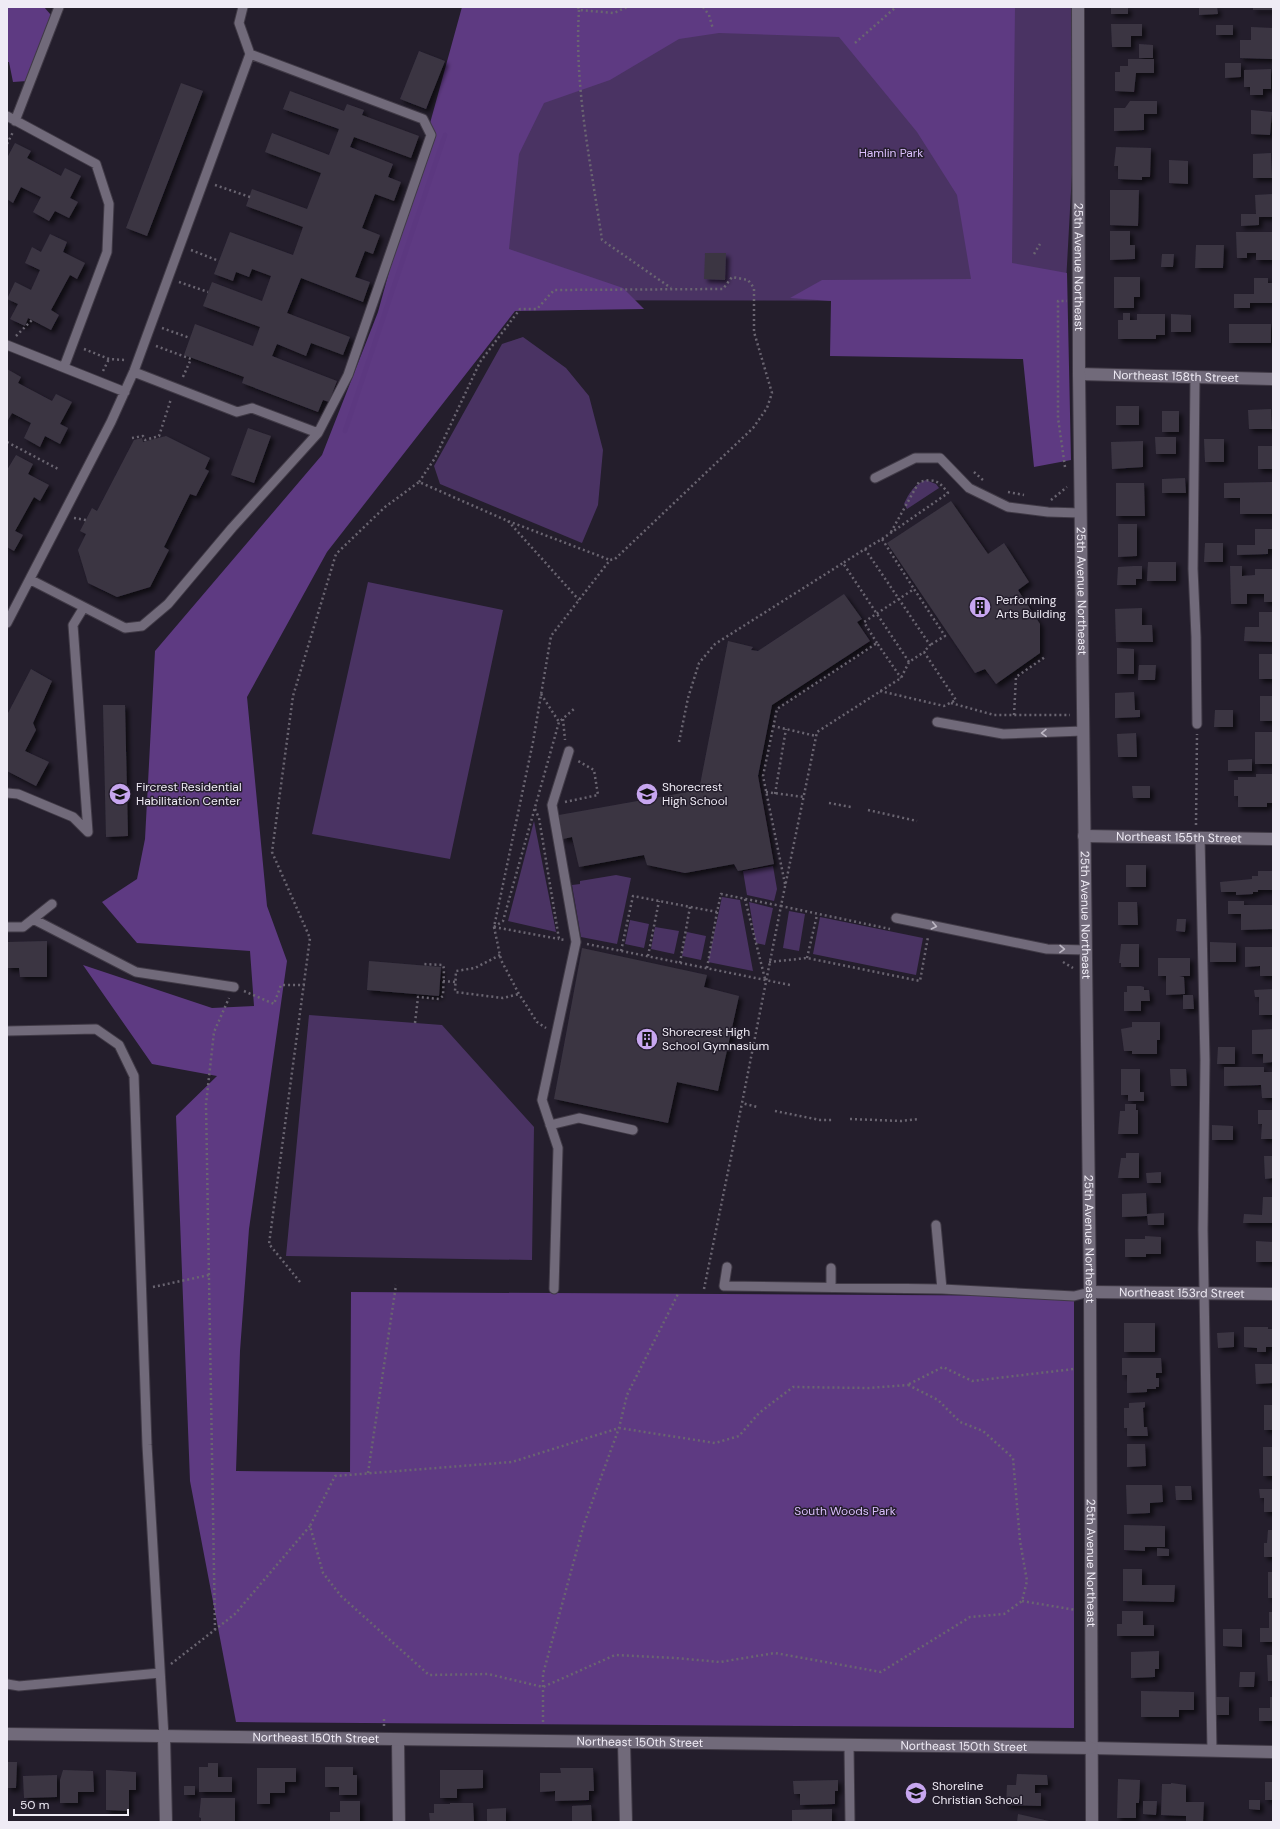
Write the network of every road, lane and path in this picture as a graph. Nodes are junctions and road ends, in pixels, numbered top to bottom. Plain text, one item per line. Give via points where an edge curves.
1 (59, 7) edge
2 (242, 7) edge
3 (627, 7) edge
4 (703, 7) edge
5 (896, 7) edge
6 (1078, 7) edge
7 (579, 8) edge
8 (713, 29) dead end
9 (855, 43) dead end
10 (250, 54) junction
11 (12, 123) edge
12 (7, 144) edge
13 (215, 185) dead end
14 (250, 197) dead end
15 (1040, 244) dead end
16 (191, 250) dead end
17 (1034, 254) dead end
18 (219, 261) dead end
19 (179, 282) dead end
20 (672, 289) junction
21 (208, 292) dead end
22 (1079, 301) junction
23 (32, 320) dead end
24 (162, 328) dead end
25 (16, 336) dead end
26 (190, 338) dead end
27 (7, 345) edge
28 (156, 346) dead end
29 (84, 349) dead end
30 (109, 359) junction
31 (127, 360) dead end
32 (64, 367) junction
33 (103, 372) dead end
34 (134, 372) junction
35 (1079, 374) junction
36 (1195, 377) junction
37 (1273, 379) edge
38 (179, 385) dead end
39 (125, 392) junction
40 (171, 399) dead end
41 (318, 433) junction
42 (132, 438) dead end
43 (7, 442) edge
44 (60, 470) dead end
45 (1066, 470) dead end
46 (974, 472) dead end
47 (875, 478) dead end
48 (419, 482) junction
49 (986, 482) dead end
50 (1068, 486) dead end
51 (1006, 492) dead end
52 (1029, 496) dead end
53 (1044, 499) dead end
54 (1081, 513) junction
55 (73, 518) dead end
56 (86, 520) dead end
57 (508, 521) junction
58 (891, 532) junction
59 (882, 539) junction
60 (865, 549) junction
61 (610, 560) junction
62 (843, 563) junction
63 (30, 580) junction
64 (914, 589) junction
65 (898, 599) junction
66 (579, 600) junction
67 (84, 607) junction
68 (876, 614) junction
69 (7, 623) edge
70 (877, 643) junction
71 (930, 645) junction
72 (924, 652) junction
73 (1045, 657) dead end
74 (909, 662) junction
75 (901, 678) junction
76 (880, 692) junction
77 (541, 694) junction
78 (950, 703) junction
79 (574, 709) dead end
80 (1014, 715) junction
81 (1070, 715) dead end
82 (563, 719) junction
83 (560, 722) junction
84 (937, 722) dead end
85 (1197, 724) joint
86 (773, 726) junction
87 (786, 730) junction
88 (1083, 731) junction
89 (816, 736) junction
90 (679, 742) dead end
91 (569, 751) junction
92 (766, 792) junction
93 (7, 793) edge
94 (775, 794) junction
95 (804, 797) junction
96 (565, 802) dead end
97 (829, 803) dead end
98 (851, 807) dead end
99 (535, 809) junction
100 (868, 810) dead end
101 (917, 821) dead end
102 (1084, 836) junction
103 (1198, 838) junction
104 (1273, 839) edge
105 (785, 886) junction
106 (745, 898) junction
107 (659, 901) junction
108 (52, 904) dead end
109 (781, 906) junction
110 (690, 907) junction
111 (717, 912) junction
112 (817, 915) junction
113 (896, 918) dead end
114 (33, 919) junction
115 (7, 927) edge
116 (494, 927) junction
117 (891, 929) dead end
118 (921, 935) dead end
119 (560, 939) junction
120 (576, 942) junction
121 (1086, 950) junction
122 (621, 951) junction
123 (500, 955) junction
124 (648, 956) junction
125 (807, 958) junction
126 (769, 962) junction
127 (680, 963) junction
128 (422, 964) dead end
129 (707, 968) junction
130 (765, 980) junction
131 (444, 981) junction
132 (455, 982) junction
133 (305, 985) junction
134 (790, 985) dead end
135 (234, 987) junction
136 (519, 994) junction
137 (415, 1023) dead end
138 (7, 1031) edge
139 (556, 1033) junction
140 (742, 1103) junction
141 (757, 1107) dead end
142 (775, 1111) dead end
143 (850, 1119) dead end
144 (919, 1119) dead end
145 (833, 1120) dead end
146 (550, 1125) junction
147 (633, 1130) dead end
148 (936, 1225) dead end
149 (727, 1267) dead end
150 (831, 1268) dead end
151 (209, 1275) junction
152 (300, 1282) dead end
153 (396, 1285) dead end
154 (831, 1287) junction
155 (554, 1289) dead end
156 (704, 1289) dead end
157 (942, 1289) junction
158 (141, 1290) junction
159 (679, 1292) dead end
160 (1090, 1292) junction
161 (1205, 1294) junction
162 (1273, 1294) edge
163 (1074, 1369) dead end
164 (908, 1385) junction
165 (619, 1428) junction
166 (368, 1473) junction
167 (310, 1526) junction
168 (1022, 1601) junction
169 (1076, 1610) dead end
170 (215, 1630) junction
171 (160, 1673) junction
172 (7, 1684) edge
173 (543, 1687) junction
174 (384, 1719) dead end
175 (543, 1722) dead end
176 (384, 1726) dead end
177 (7, 1734) edge
178 (164, 1737) junction
179 (398, 1740) junction
180 (624, 1743) junction
181 (848, 1746) junction
182 (1091, 1748) junction
183 (1212, 1751) junction
184 (1273, 1752) edge
185 (166, 1822) edge
186 (399, 1822) edge
187 (626, 1822) edge
188 (850, 1822) edge
189 (1092, 1822) edge

1 - 11 lane
2 - 10 lane via 239,23
3 - 7 path via 614,13
4 - 8 path via 709,15
5 - 9 path
6 - 22 street, 25th Avenue Northeast
7 - 20 path via 577,39 580,90 602,240
10 - 34 lane
10 - 41 lane via 423,119 431,134 348,375
11 - 12 path
11 - 32 lane via 96,164 109,204 107,252
13 - 14 path
15 - 17 path
16 - 18 path
19 - 21 path
20 - 48 path via 554,290 537,308 520,309 480,362 435,458
20 - 61 path via 724,289 732,277 748,280 754,288 754,332 772,393 767,408 753,428 615,559
22 - 35 street, 25th Avenue Northeast
22 - 45 path via 1058,301 1058,418
23 - 25 path
24 - 26 path
27 - 32 lane
28 - 38 path via 191,359
29 - 30 path
30 - 31 path
30 - 33 path
32 - 39 lane
34 - 39 lane
34 - 41 lane via 237,412 252,408
35 - 36 street, Northeast 158th Street
35 - 54 street, 25th Avenue Northeast
36 - 37 street, Northeast 158th Street
36 - 85 lane via 1193,569
39 - 63 lane
40 - 42 path via 159,436 144,440 143,436
41 - 67 lane via 232,528 168,604 142,626 125,628
43 - 44 path
46 - 49 path
47 - 54 lane via 915,458 940,458 969,488 1008,507
48 - 57 path
48 - 133 path via 384,507 336,554 293,696 272,852 310,938
50 - 53 path via 1052,500
51 - 52 path
54 - 88 street, 25th Avenue Northeast
55 - 56 path
57 - 61 path
57 - 66 path
58 - 58 path via 948,493 939,482 919,482
58 - 59 path
59 - 60 path
59 - 64 path
60 - 62 path
60 - 65 path
61 - 66 path
62 - 68 path
62 - 90 path via 715,644 699,663 688,698
63 - 67 lane
63 - 69 lane
64 - 65 path
64 - 71 path via 945,636
65 - 68 path
65 - 71 path
66 - 77 path via 551,636
67 - 93 lane via 73,625 88,832 73,817 18,794
68 - 70 path via 864,622
68 - 74 path
70 - 75 path
70 - 86 path via 777,709
71 - 72 path
72 - 74 path
72 - 78 path via 956,700
73 - 80 path via 1016,677
74 - 75 path
75 - 76 path
76 - 78 path via 944,706
76 - 89 path via 817,732
77 - 83 path
77 - 116 path
78 - 80 path via 994,715
79 - 82 path
80 - 81 path
82 - 83 path
82 - 91 path
83 - 99 path
88 -> 84 lane via 1003,734
85 - 103 path
86 - 87 path
86 - 92 path via 763,776
87 - 89 path
87 - 94 path
88 - 102 street, 25th Avenue Northeast
89 - 95 path
91 - 96 path via 580,763 594,770 598,795
91 - 120 lane via 552,805
92 - 94 path
92 - 105 path
94 - 95 path
95 - 105 path
97 - 98 path
99 - 116 path via 503,921
99 - 119 path via 539,818
100 - 101 path
102 - 103 street, Northeast 155th Street
102 - 121 street, 25th Avenue Northeast
103 - 104 street, Northeast 155th Street
103 - 161 lane via 1205,1060
105 - 109 path
106 - 109 path
106 - 111 path via 721,894
106 - 130 path
107 - 110 path
107 - 122 path via 633,896
107 - 124 path
108 - 114 lane
109 - 112 path
109 - 126 path
110 - 111 path
110 - 127 path
111 - 129 path
112 - 117 path
112 - 125 path
113 -> 121 lane via 1047,949
114 - 115 lane via 23,926
114 - 135 lane via 136,972
116 - 119 path
116 - 123 path
118 - 125 path via 929,937 920,981
119 - 120 path
120 - 122 path
120 - 139 lane
121 - 160 street, 25th Avenue Northeast
122 - 124 path
123 - 132 path via 475,968 456,971
123 - 136 path
124 - 127 path
125 - 126 path
126 - 130 path
127 - 129 path
128 - 131 path via 443,965
129 - 130 path
130 - 134 path
130 - 140 path
131 - 132 path
131 - 137 path via 443,996 438,999 418,997
132 - 136 path via 455,992 503,998
133 - 135 path via 281,984 274,1004
133 - 152 path via 269,1244
135 - 151 path via 214,1032 206,1104
136 - 139 path via 537,1022
138 - 158 lane via 96,1029 119,1045 134,1076
139 - 146 lane via 542,1100
140 - 141 path
140 - 156 path
142 - 145 path
143 - 144 path
146 - 147 lane via 580,1118
146 - 155 lane via 558,1148
148 - 157 lane
149 - 154 lane via 724,1286
150 - 154 lane
151 - 158 path
151 - 170 path
153 - 166 path
154 - 157 lane
157 - 160 lane via 1074,1296
158 - 171 lane
159 - 165 path via 627,1395
160 - 161 street, Northeast 153rd Street
160 - 182 street, 25th Avenue Northeast
161 - 162 street, Northeast 153rd Street
161 - 183 lane
163 - 164 path via 972,1381 942,1368
164 - 165 path via 793,1388 759,1413 739,1436 716,1443
164 - 168 path via 938,1400 960,1422 983,1431 1013,1458 1020,1541 1027,1581
165 - 166 path via 512,1462
165 - 173 path via 584,1524 543,1674
166 - 167 path via 335,1476
167 - 170 path via 235,1614
167 - 173 path via 323,1573 341,1596 430,1675 488,1674
168 - 169 path
168 - 173 path via 1004,1614 970,1617 881,1672 775,1653 720,1662 615,1655
170 - 171 path
171 - 172 lane via 19,1686
171 - 178 lane
173 - 175 path
174 - 176 path
177 - 178 street, Northeast 150th Street
178 - 179 street, Northeast 150th Street
178 - 185 street
179 - 180 street, Northeast 150th Street
179 - 186 street
180 - 181 street, Northeast 150th Street
180 - 187 street
181 - 182 street, Northeast 150th Street
181 - 188 lane
182 - 183 street, Northeast 150th Street
182 - 189 street, 25th Avenue Northeast
183 - 184 street, Northeast 150th Street

